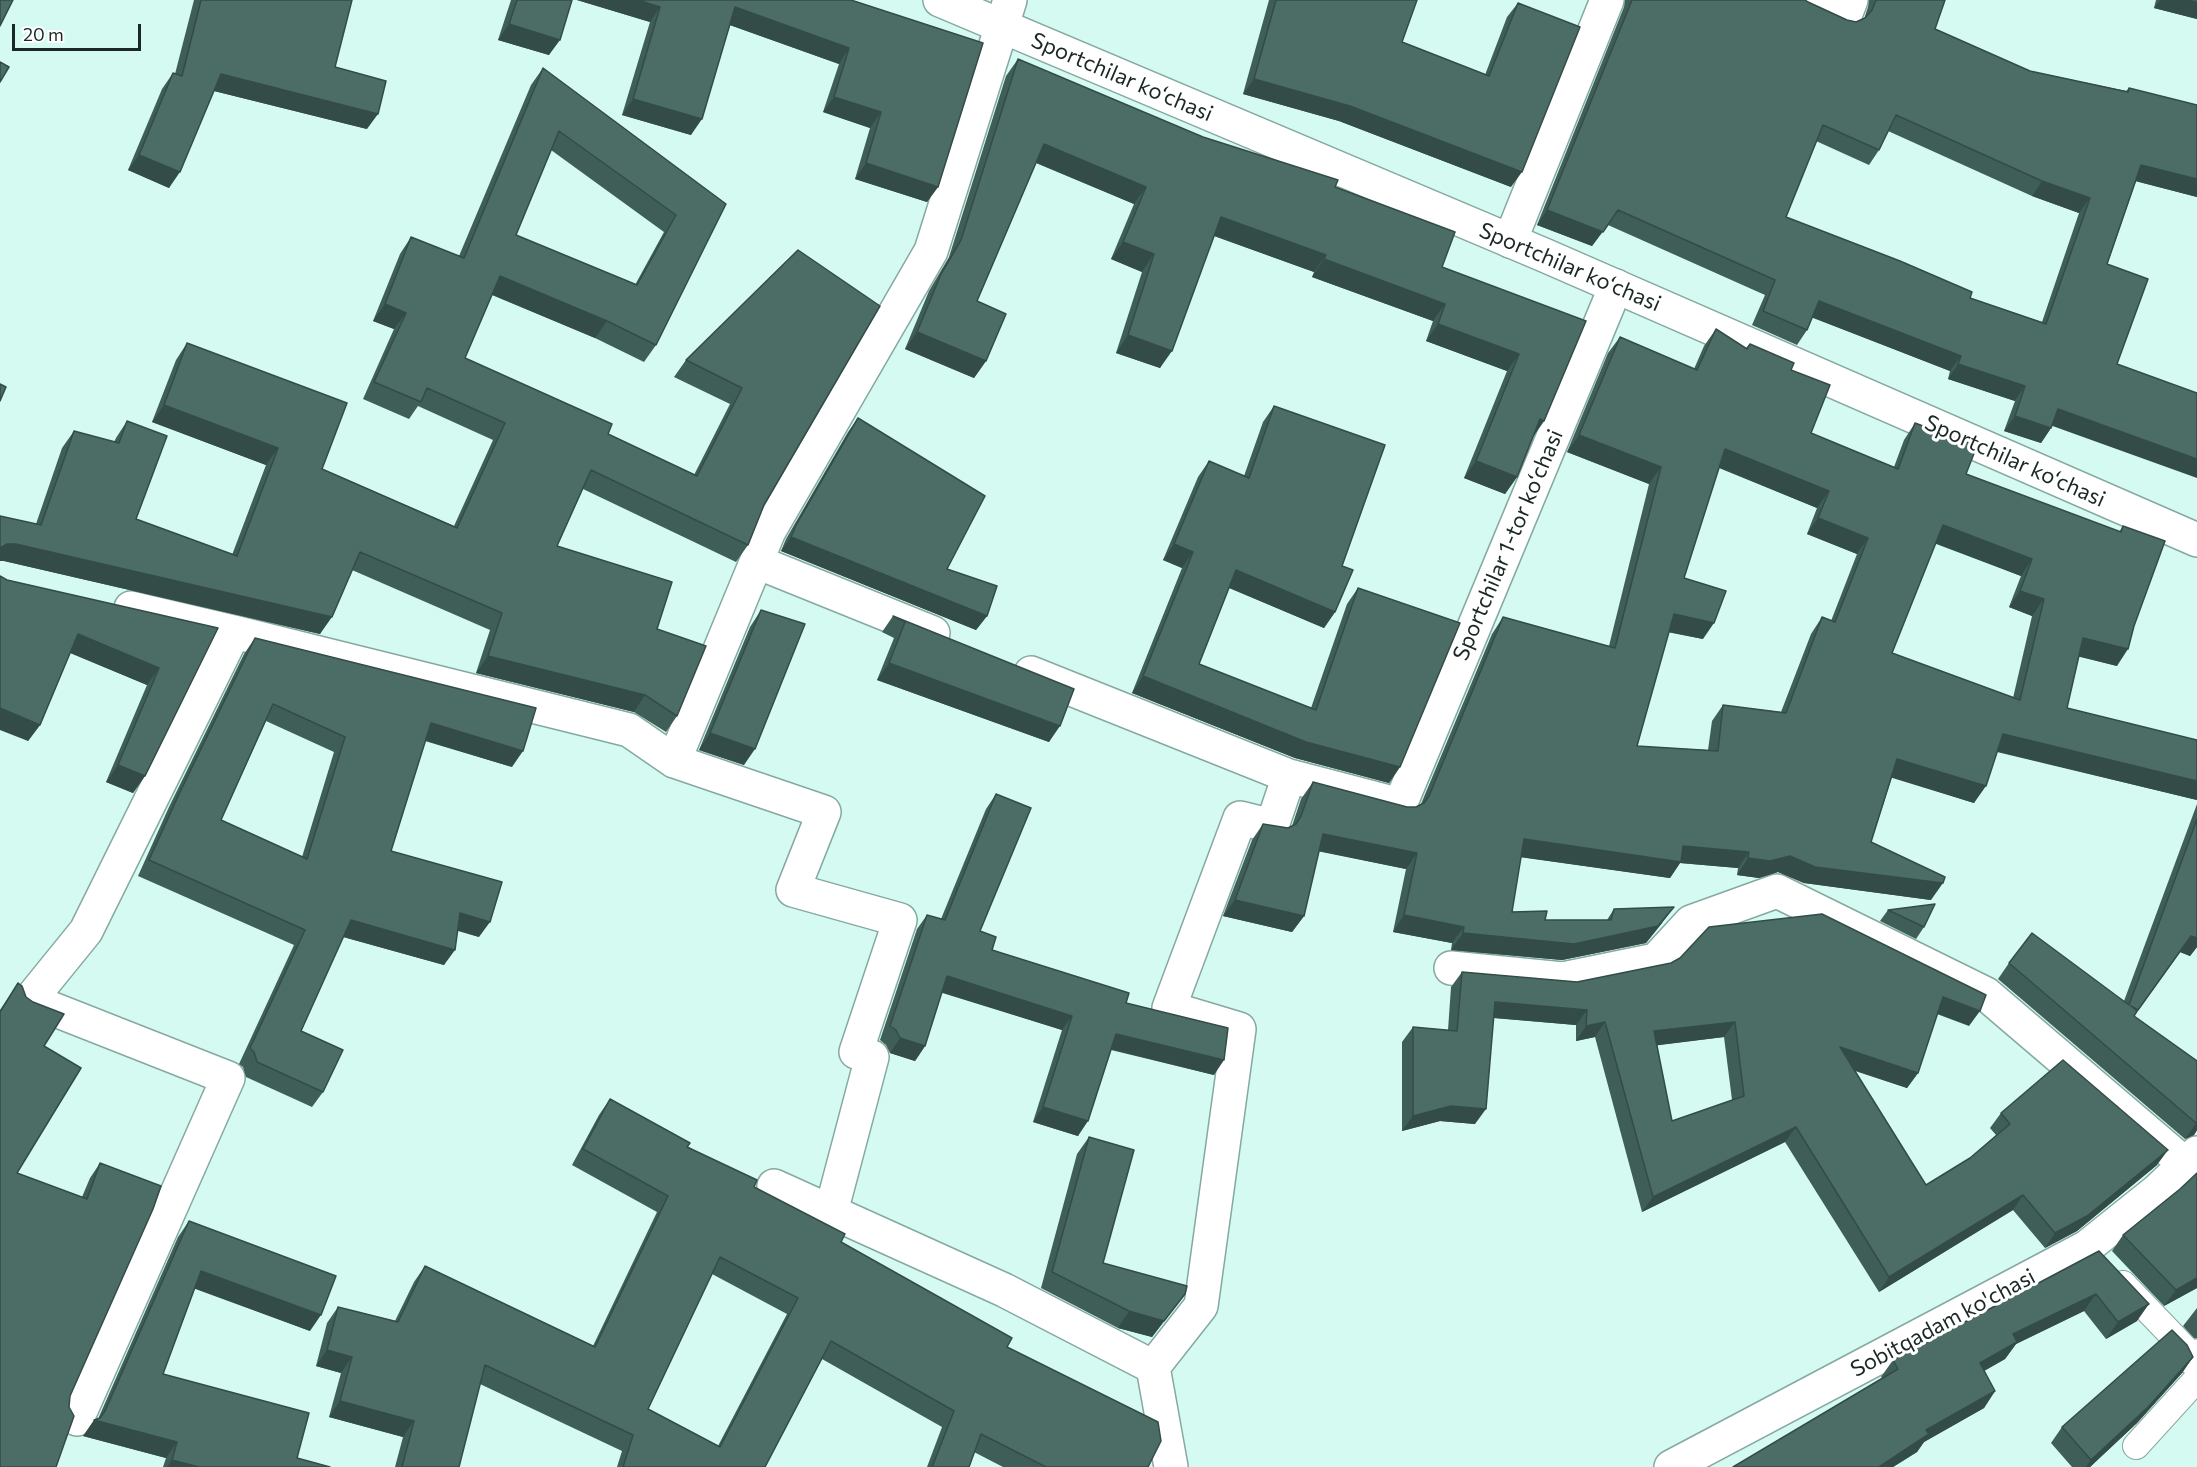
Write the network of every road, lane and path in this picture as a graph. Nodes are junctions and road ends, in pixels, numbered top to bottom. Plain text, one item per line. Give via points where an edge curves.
1 (940, 0) edge
2 (1606, 0) edge
3 (1805, 0) edge
4 (1851, 0) edge
5 (1006, 13) edge
6 (1510, 241) junction
7 (1616, 286) junction
8 (2197, 540) edge
9 (757, 562) junction
10 (105, 603) edge
11 (234, 632) junction
12 (956, 643) edge
13 (1001, 661) edge
14 (674, 761) junction
15 (1278, 772) junction
16 (1451, 968) dead end
17 (2191, 1158) edge
18 (774, 1186) dead end
19 (831, 1212) junction
20 (2087, 1247) junction
21 (1153, 1366) junction
22 (2196, 1367) edge
23 (77, 1419) dead end
24 (2136, 1446) edge
25 (1171, 1467) edge
26 (1671, 1467) edge

1 - 5 street, Sportchilar ko‘chasi
2 - 6 street
3 - 4 street via 1844,18
5 - 6 street, Sportchilar ko‘chasi
5 - 9 street via 931,250 770,531
6 - 7 street, Sportchilar ko‘chasi
7 - 8 street, Sportchilar ko‘chasi
7 - 15 street, Sportchilar 1-tor ko‘chasi via 1400,805
9 - 12 street
9 - 14 street
10 - 11 street
11 - 14 street via 629,730
11 - 23 street via 86,931 30,1000 228,1078
13 - 15 street
14 - 19 street via 824,812 793,890 900,920 856,1052 872,1057
15 - 21 street via 1272,826 1240,818 1169,1008 1239,1029 1201,1306
16 - 17 street via 1563,979 1656,960 1691,922 1777,891 1986,994
17 - 20 street, Sobitqadam ko'chasi
18 - 19 street
19 - 21 street via 1004,1290
20 - 22 lane
20 - 26 street, Sobitqadam ko'chasi
21 - 25 street
22 - 24 lane

